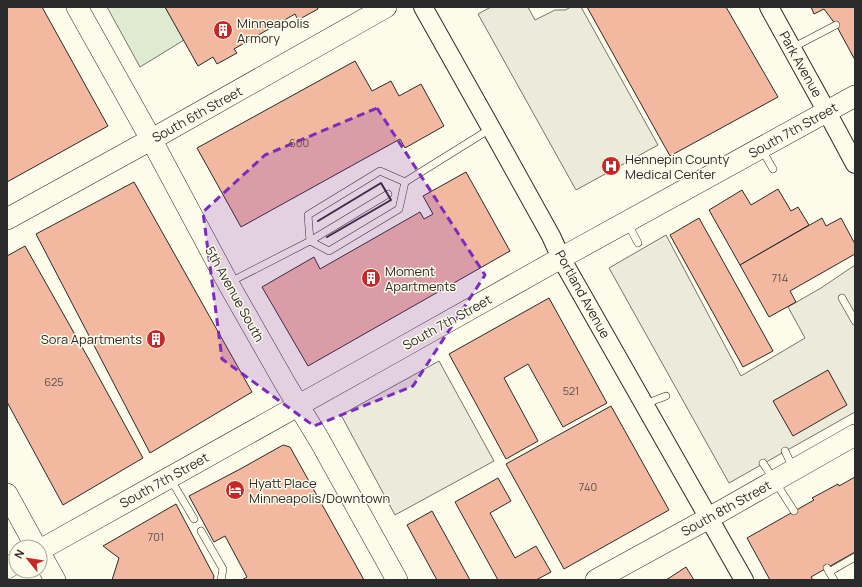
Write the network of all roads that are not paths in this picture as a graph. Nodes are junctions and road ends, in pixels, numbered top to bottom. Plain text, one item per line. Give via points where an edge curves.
1 (76, 7) edge
2 (386, 7) edge
3 (423, 7) edge
4 (768, 7) edge
5 (836, 25) dead end
6 (792, 48) junction
7 (855, 96) edge
8 (827, 112) junction
9 (491, 128) junction
10 (151, 140) junction
11 (761, 148) junction
12 (855, 164) edge
13 (772, 169) dead end
14 (405, 182) junction
15 (388, 194) dead end
16 (7, 219) edge
17 (626, 222) junction
18 (310, 241) junction
19 (638, 242) dead end
20 (562, 258) junction
21 (228, 283) junction
22 (842, 298) dead end
23 (855, 321) edge
24 (666, 396) dead end
25 (645, 404) junction
26 (299, 405) junction
27 (855, 435) edge
28 (784, 451) dead end
29 (763, 463) dead end
30 (794, 470) junction
31 (170, 478) junction
32 (775, 480) junction
33 (7, 494) edge
34 (794, 512) dead end
35 (709, 518) junction
36 (194, 519) dead end
37 (201, 531) dead end
38 (32, 539) edge
39 (48, 546) edge
40 (855, 557) edge
41 (48, 567) edge
42 (55, 580) edge
43 (221, 580) edge
44 (397, 580) edge
45 (596, 580) edge
46 (744, 580) edge
47 (834, 580) edge

1 - 10 main road, 5th Avenue South
2 - 10 main road, South 6th Street
3 - 9 street, Portland Avenue
4 - 6 street, Park Avenue
5 - 6 lane
6 - 8 street, Park Avenue
7 - 8 main road, South 7th Street
8 - 11 main road, South 7th Street
8 - 12 street, Park Avenue
9 - 14 lane
9 - 20 street, Portland Avenue
10 - 16 main road, South 6th Street
10 - 21 main road, 5th Avenue South
11 - 13 lane
11 - 17 main road, South 7th Street
14 - 18 lane via 400,209 329,251
14 - 18 lane via 380,171 308,215
15 - 18 lane
17 - 19 lane
17 - 20 main road, South 7th Street
18 - 21 lane
20 - 25 street, Portland Avenue
20 - 26 main road, South 7th Street
21 - 26 main road, 5th Avenue South
22 - 23 lane
24 - 25 lane
25 - 35 street, Portland Avenue
26 - 31 main road, South 7th Street
26 - 44 main road, 5th Avenue South
27 - 30 main road, South 8th Street
28 - 30 lane
29 - 32 lane
30 - 32 main road, South 8th Street
31 - 36 lane
31 - 39 main road, South 7th Street
32 - 34 lane
32 - 35 main road, South 8th Street
33 - 38 main road
35 - 45 main road, South 8th Street
35 - 46 street, Portland Avenue
37 - 43 lane via 224,569
40 - 47 lane via 828,570
41 - 42 main road

